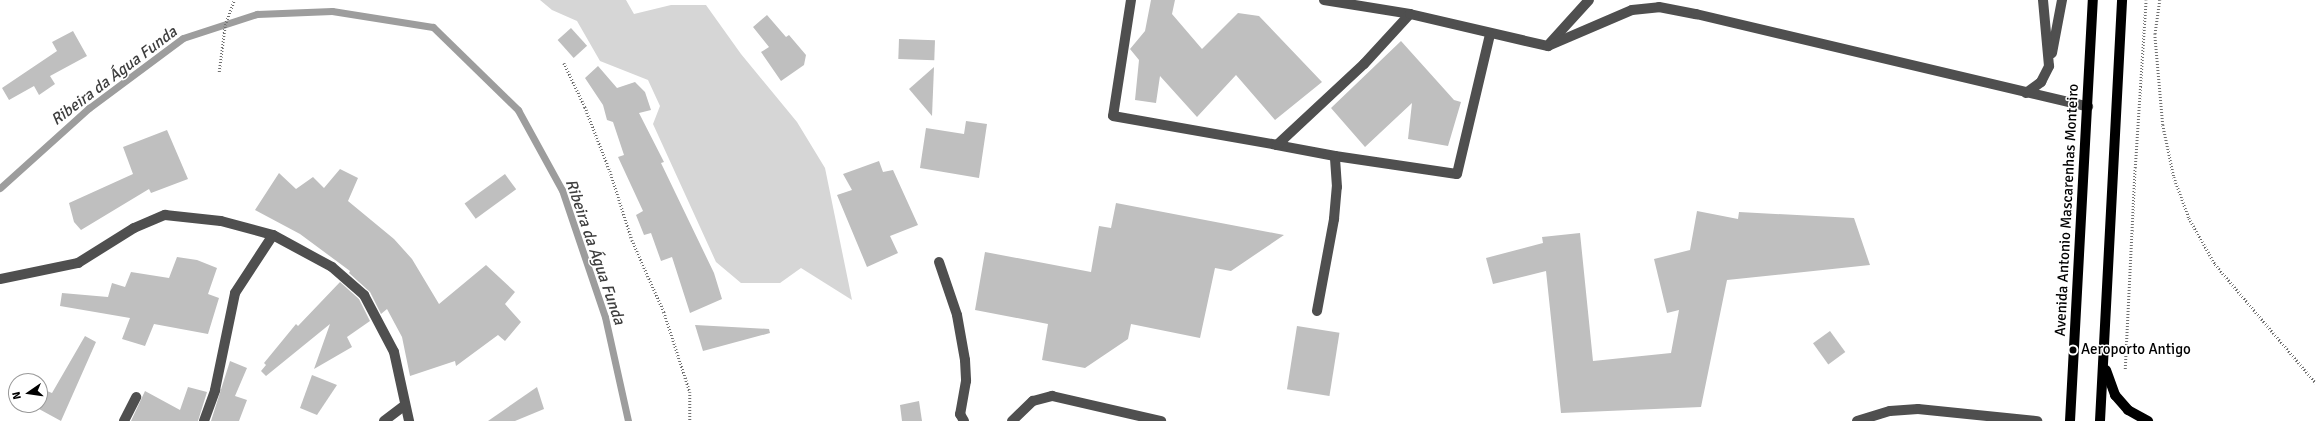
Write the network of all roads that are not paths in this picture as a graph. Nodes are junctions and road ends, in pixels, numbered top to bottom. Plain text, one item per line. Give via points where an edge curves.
1 (1131, 0) edge
2 (1324, 0) edge
3 (1589, 0) edge
4 (2043, 0) edge
5 (2062, 0) edge
6 (2093, 0) edge
7 (2122, 0) edge
8 (1410, 14) junction
9 (1490, 34) junction
10 (1548, 46) junction
11 (2049, 66) junction
12 (2026, 92) junction
13 (2088, 107) junction
14 (1277, 145) junction
15 (1335, 156) junction
16 (273, 235) junction
17 (939, 262) dead end
18 (0, 279) edge
19 (1317, 311) dead end
20 (2103, 360) junction
21 (136, 397) dead end
22 (405, 405) junction
23 (124, 421) edge
24 (204, 421) edge
25 (384, 421) edge
26 (409, 421) edge
27 (964, 421) edge
28 (1012, 421) edge
29 (1161, 421) edge
30 (1857, 421) edge
31 (2037, 421) edge
32 (2070, 421) edge
33 (2100, 421) edge
34 (2148, 421) edge

1 - 14 street via 1113,116
2 - 8 street
3 - 10 street
4 - 11 street
5 - 11 street
6 - 13 main road, Avenida Antonio Mascarenhas Monteiro
7 - 20 main road
8 - 9 street
8 - 14 street via 1364,64
9 - 10 street
9 - 15 street via 1456,174
10 - 12 street via 1632,10 1659,7
11 - 12 street via 2041,82
12 - 13 street
13 - 32 main road, Avenida Antonio Mascarenhas Monteiro
14 - 15 street
15 - 19 street via 1337,187 1334,219
16 - 18 street via 221,221 165,215 134,228 78,264
16 - 22 street via 332,266 364,295 394,352
16 - 24 street via 235,293 216,390
17 - 27 street via 957,315 965,360 966,381 960,414
20 - 33 main road
20 - 34 main road via 2114,395 2128,410
21 - 23 street
22 - 25 street
22 - 26 street
28 - 29 street via 1033,401 1052,396
30 - 31 street via 1890,411 1918,408

